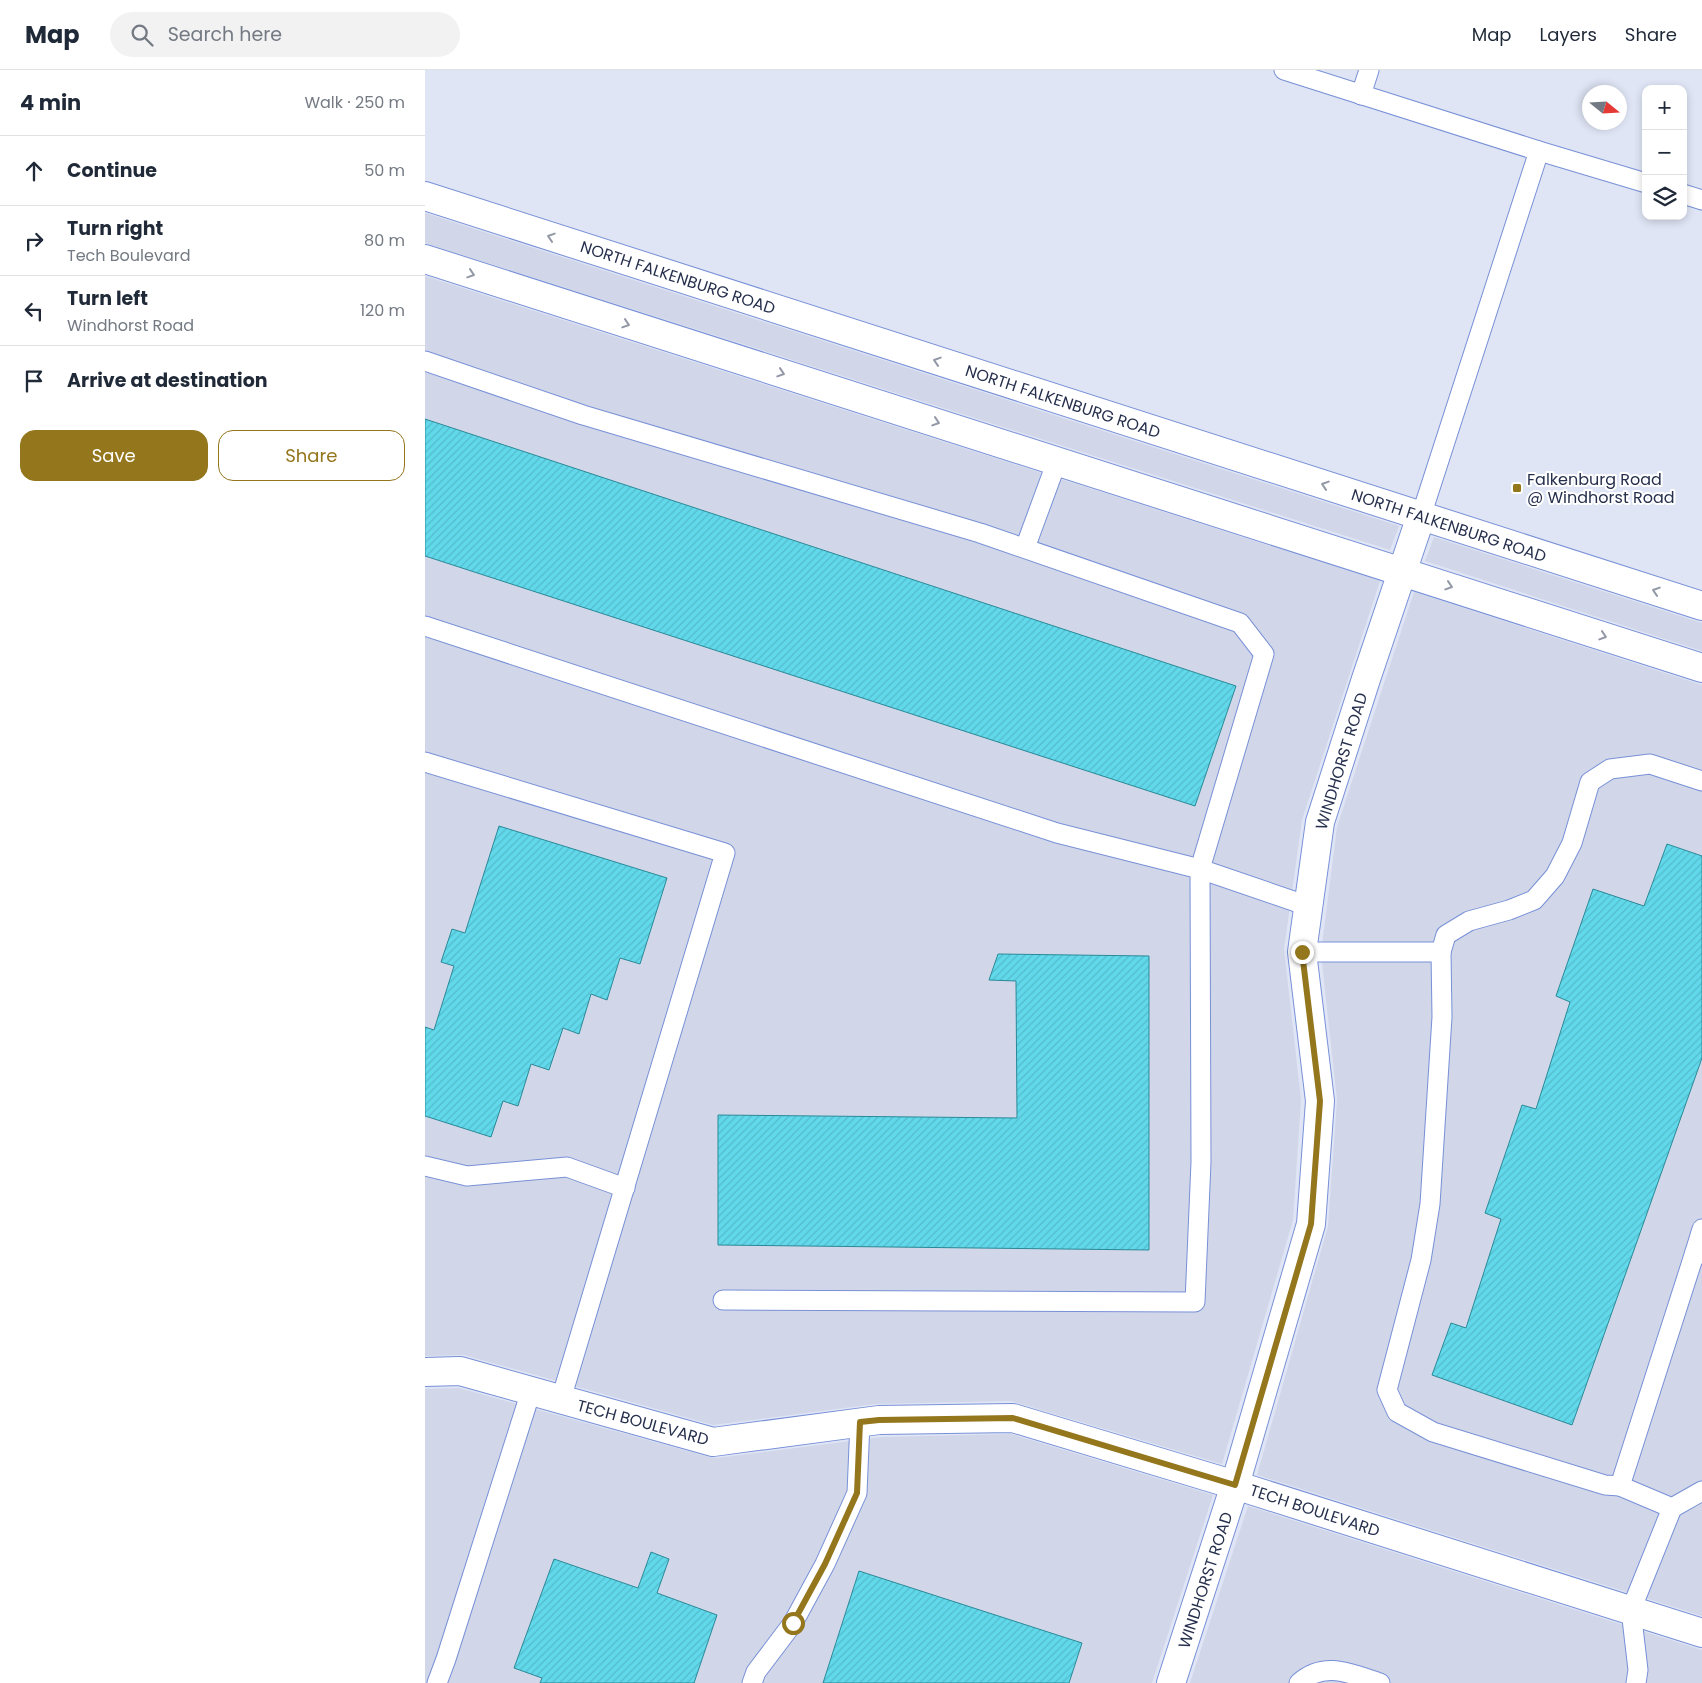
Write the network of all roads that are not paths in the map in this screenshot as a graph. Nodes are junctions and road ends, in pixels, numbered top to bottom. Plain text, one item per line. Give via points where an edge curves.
1 (1284, 70) edge
2 (1369, 70) edge
3 (1361, 95) junction
4 (1539, 151) junction
5 (1642, 182) edge
6 (1687, 195) edge
7 (425, 196) edge
8 (1702, 200) edge
9 (425, 259) edge
10 (425, 361) edge
11 (1057, 461) junction
12 (1421, 516) junction
13 (1025, 548) junction
14 (1402, 571) junction
15 (1702, 606) edge
16 (425, 626) edge
17 (1702, 668) edge
18 (425, 762) edge
19 (1702, 781) edge
20 (1200, 869) junction
21 (1308, 906) junction
22 (1302, 952) junction
23 (1441, 952) junction
24 (425, 1166) edge
25 (625, 1188) junction
26 (1702, 1229) edge
27 (1698, 1253) edge
28 (723, 1300) dead end
29 (425, 1372) edge
30 (531, 1391) junction
31 (561, 1400) junction
32 (860, 1422) junction
33 (1235, 1485) junction
34 (1620, 1486) junction
35 (1702, 1491) edge
36 (1672, 1508) junction
37 (1631, 1610) junction
38 (1702, 1633) edge
39 (437, 1683) edge
40 (752, 1683) edge
41 (1171, 1683) edge
42 (1299, 1683) edge
43 (1380, 1683) edge
44 (1636, 1683) edge

1 - 3 lane
2 - 3 lane
3 - 4 lane
4 - 5 lane
4 - 12 lane
6 - 8 lane
12 -> 7 street, NORTH FALKENBURG ROAD
9 -> 11 street
10 - 13 lane via 583,415
11 - 13 lane
11 - 14 street
12 - 14 street, WINDHORST ROAD
15 -> 12 street, NORTH FALKENBURG ROAD
13 - 20 lane via 1240,623 1264,654
14 -> 17 street
14 - 21 street, WINDHORST ROAD via 1320,822
16 - 20 lane via 1057,833
18 - 25 lane via 725,853
19 - 23 lane via 1650,764 1610,769 1590,782 1572,843 1555,876 1534,900 1469,921 1446,935
20 - 21 lane
20 - 28 lane via 1201,1162 1195,1302
21 - 22 street, WINDHORST ROAD
22 - 23 lane
22 - 33 street, WINDHORST ROAD via 1320,1101 1311,1224
23 - 34 lane via 1442,1016 1430,1204 1421,1260 1387,1390 1397,1412 1433,1432 1605,1485
24 - 25 lane via 467,1176 567,1167
25 - 31 lane
26 - 27 lane
27 - 34 lane
29 - 30 street, TECH BOULEVARD via 460,1371
30 - 31 street, TECH BOULEVARD
30 - 39 lane
31 - 32 street, TECH BOULEVARD via 713,1442
32 - 33 street, TECH BOULEVARD via 1013,1418
32 - 40 lane via 857,1493 825,1564 793,1623 756,1672
33 - 37 street, TECH BOULEVARD
33 - 41 street, WINDHORST ROAD
34 - 36 lane
35 - 36 lane
36 - 37 lane
37 - 38 street, TECH BOULEVARD
37 - 44 lane via 1638,1670
42 - 43 lane via 1318,1671 1333,1670

